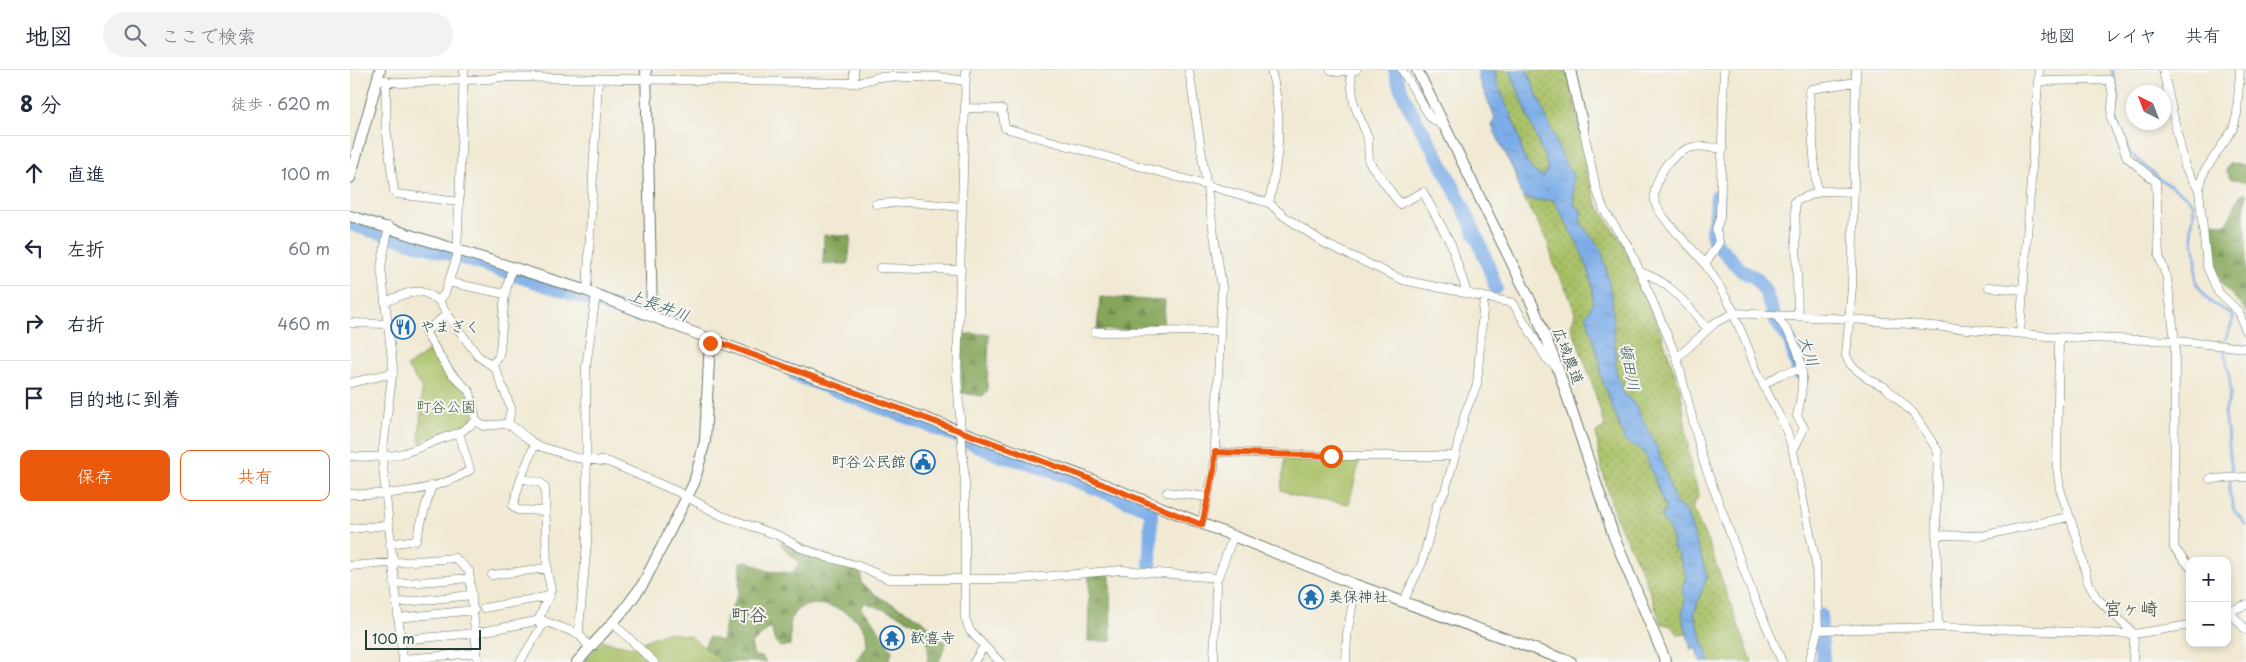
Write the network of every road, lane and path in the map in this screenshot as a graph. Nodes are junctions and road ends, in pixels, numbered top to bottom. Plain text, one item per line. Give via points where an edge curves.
1 (464, 70) edge
2 (854, 70) edge
3 (966, 70) edge
4 (1189, 70) edge
5 (1271, 70) edge
6 (1331, 70) edge
7 (1402, 70) edge
8 (1417, 70) edge
9 (1570, 70) edge
10 (1724, 70) edge
11 (1856, 70) edge
12 (2039, 70) edge
13 (2163, 70) edge
14 (2240, 70) edge
15 (1353, 71) edge
16 (646, 74) edge
17 (381, 77) edge
18 (598, 79) junction
19 (464, 81) junction
20 (964, 81) junction
21 (2039, 81) junction
22 (854, 82) junction
23 (1856, 82) junction
24 (964, 108) junction
25 (1444, 127) junction
26 (1583, 127) joint
27 (1723, 149) junction
28 (350, 178) edge
29 (1207, 184) junction
30 (2199, 190) junction
31 (1854, 192) junction
32 (1816, 193) junction
33 (459, 202) junction
34 (1269, 203) junction
35 (876, 204) dead end
36 (962, 207) junction
37 (350, 216) edge
38 (389, 226) junction
39 (458, 249) junction
40 (1706, 264) junction
41 (512, 268) junction
42 (880, 268) dead end
43 (961, 270) junction
44 (1640, 272) junction
45 (448, 282) junction
46 (1989, 287) dead end
47 (2023, 290) junction
48 (592, 292) junction
49 (1468, 293) junction
50 (505, 294) junction
51 (1484, 297) junction
52 (439, 301) junction
53 (385, 302) junction
54 (1734, 313) junction
55 (447, 314) junction
56 (652, 314) junction
57 (1777, 315) junction
58 (1798, 316) junction
59 (1851, 319) junction
60 (350, 324) edge
61 (388, 324) junction
62 (1708, 329) junction
63 (1220, 331) junction
64 (1095, 332) dead end
65 (2246, 332) edge
66 (2020, 333) junction
67 (2060, 337) junction
68 (710, 339) junction
69 (2176, 341) junction
70 (2246, 348) edge
71 (1677, 358) junction
72 (491, 365) junction
73 (1558, 369) junction
74 (1801, 370) junction
75 (393, 373) junction
76 (350, 383) edge
77 (1764, 385) junction
78 (476, 421) junction
79 (508, 425) junction
80 (961, 431) junction
81 (458, 433) junction
82 (535, 444) junction
83 (1793, 451) junction
84 (1215, 452) junction
85 (350, 456) edge
86 (1456, 456) junction
87 (382, 457) junction
88 (587, 460) junction
89 (2246, 477) edge
90 (521, 478) junction
91 (2210, 479) dead end
92 (432, 485) junction
93 (1167, 492) dead end
94 (350, 494) edge
95 (386, 495) junction
96 (1208, 497) junction
97 (688, 498) junction
98 (544, 511) junction
99 (2068, 517) junction
100 (388, 525) junction
101 (1202, 525) junction
102 (350, 529) edge
103 (1936, 535) junction
104 (1233, 537) junction
105 (390, 544) junction
106 (2186, 562) edge
107 (392, 563) junction
108 (350, 566) edge
109 (547, 568) junction
110 (492, 574) dead end
111 (470, 578) junction
112 (965, 578) junction
113 (1218, 578) junction
114 (394, 584) junction
115 (1356, 585) junction
116 (472, 595) junction
117 (550, 596) junction
118 (396, 602) junction
119 (1403, 602) junction
120 (2246, 605) edge
121 (484, 608) dead end
122 (474, 610) junction
123 (2231, 611) edge
124 (2231, 615) edge
125 (398, 618) junction
126 (541, 621) junction
127 (613, 623) junction
128 (2186, 626) edge
129 (1938, 627) junction
130 (1818, 630) junction
131 (2246, 630) edge
132 (476, 633) junction
133 (580, 634) junction
134 (2134, 634) junction
135 (401, 640) junction
136 (589, 646) junction
137 (984, 646) junction
138 (477, 653) junction
139 (403, 660) edge
140 (478, 662) edge
141 (520, 662) edge
142 (577, 662) edge
143 (654, 662) edge
144 (974, 662) edge
145 (1000, 662) edge
146 (1214, 662) edge
147 (1346, 662) edge
148 (1571, 662) edge
149 (1666, 662) edge
150 (1782, 662) edge
151 (1809, 662) edge
152 (2133, 662) edge

1 - 19 street
2 - 22 street
3 - 20 street
4 - 29 street
5 - 34 street via 1280,123
6 - 15 street
7 - 25 street via 1430,117
8 - 25 street, 広域農道
9 - 26 street
10 - 27 street
11 - 23 street
12 - 21 street
13 - 30 street via 2185,167
14 - 30 street via 2233,129 2204,172
15 - 49 street via 1354,104 1368,138 1369,162 1400,204 1423,192 1451,244
16 - 18 street
16 - 22 street
16 - 56 street
17 - 19 street via 401,83
17 - 28 street
17 - 33 street via 394,191
18 - 19 street via 499,77
18 - 48 street
19 - 33 street
20 - 22 street via 940,77 878,77
20 - 24 street
21 - 47 street
21 - 69 street via 2110,80 2113,96 2111,118 2128,157 2156,182 2158,256 2166,278
23 - 31 street
23 - 32 street via 1811,89 1809,92
24 - 29 street via 1002,110 1005,128
24 - 36 street
25 - 73 street, 広域農道 via 1533,306
26 - 44 street via 1601,203 1630,249
27 - 40 street via 1720,218 1716,229 1719,242
27 - 40 street via 1699,145 1681,150 1664,168 1656,185 1654,200 1660,211
29 - 34 street
29 - 63 street via 1222,287
30 - 65 street via 2208,266 2218,292 2239,312
31 - 32 street
31 - 59 street
32 - 58 street via 1796,201
33 - 39 street
34 - 49 street via 1326,244 1403,280
35 - 36 street via 910,202
36 - 43 street
37 - 38 street
38 - 39 street
38 - 53 street via 381,267
39 - 41 street
39 - 45 street
40 - 54 street
41 - 48 street
41 - 50 street
42 - 43 street
43 - 80 street via 957,378
44 - 62 street via 1654,276 1682,297
44 - 71 street
45 - 50 street
45 - 52 street
46 - 47 street
47 - 66 street
48 - 56 street
48 - 88 street via 586,367
49 - 51 street
50 - 72 street via 500,350
51 - 73 street via 1513,302 1546,358
51 - 86 street via 1477,385 1464,413
52 - 53 street via 421,291 409,292
52 - 55 street
53 - 61 street
54 - 57 street
54 - 62 street
54 - 77 street
55 - 72 street via 478,356
55 - 78 street via 425,332 450,372 470,392
56 - 68 street
57 - 58 street
57 - 74 street via 1794,342
58 - 59 street
59 - 66 street
59 - 103 street via 1846,356 1851,365 1868,379 1885,387 1914,413 1938,451
60 - 61 street
61 - 75 street
62 - 71 street
63 - 64 street
63 - 84 street
66 - 67 street
67 - 69 street
67 - 99 street via 2057,467
68 - 80 street
68 - 97 street via 705,441 699,470
69 - 70 street
69 - 106 street via 2174,548
71 - 150 street via 1703,460 1753,595
72 - 79 street via 512,408
73 - 149 street, 広域農道 via 1614,537
74 - 77 street via 1781,374
74 - 83 street via 1804,390 1797,416 1804,428
75 - 76 street
75 - 87 street
77 - 83 street
78 - 79 street via 483,426
78 - 81 street
79 - 82 street
80 - 101 street
80 - 112 street via 965,485
81 - 87 street via 400,454
81 - 92 street via 470,470 454,480
82 - 88 street
82 - 90 street
83 - 130 street via 1816,563
84 - 86 street
84 - 96 street
85 - 87 street
86 - 119 street via 1437,505 1422,563
87 - 95 street
88 - 97 street via 609,462
88 - 133 street via 587,543
89 - 91 street
90 - 98 street via 541,483 545,488
90 - 98 street via 513,506 518,510
92 - 95 street
92 - 105 street via 416,540
93 - 96 street
94 - 95 street
95 - 100 street
96 - 101 street
97 - 112 street via 722,516 780,536 802,548 890,578
97 - 127 street via 643,584
98 - 109 street
99 - 103 street via 1982,536
99 - 134 street via 2077,538 2088,584 2097,598
100 - 102 street
100 - 105 street
101 - 104 street
103 - 129 street
104 - 113 street
104 - 115 street
105 - 107 street
107 - 108 street
107 - 111 street via 455,558 470,571
107 - 114 street
109 - 110 street
109 - 117 street
111 - 114 street
111 - 116 street
112 - 113 street via 1018,579 1122,570
112 - 137 street via 965,618 970,631
113 - 146 street
114 - 118 street
115 - 119 street
115 - 147 street
116 - 118 street
116 - 122 street
117 - 121 street
117 - 126 street
118 - 125 street
119 - 148 street
120 - 123 street
122 - 125 street
122 - 132 street
124 - 131 street
125 - 135 street
126 - 132 street
126 - 133 street
126 - 141 street
127 - 136 street
127 - 143 street
128 - 134 street
129 - 130 street
129 - 134 street
130 - 151 street
132 - 135 street
132 - 138 street
133 - 136 street
134 - 152 street
135 - 139 street
136 - 142 street
137 - 144 street
137 - 145 street
138 - 139 street
138 - 140 street

